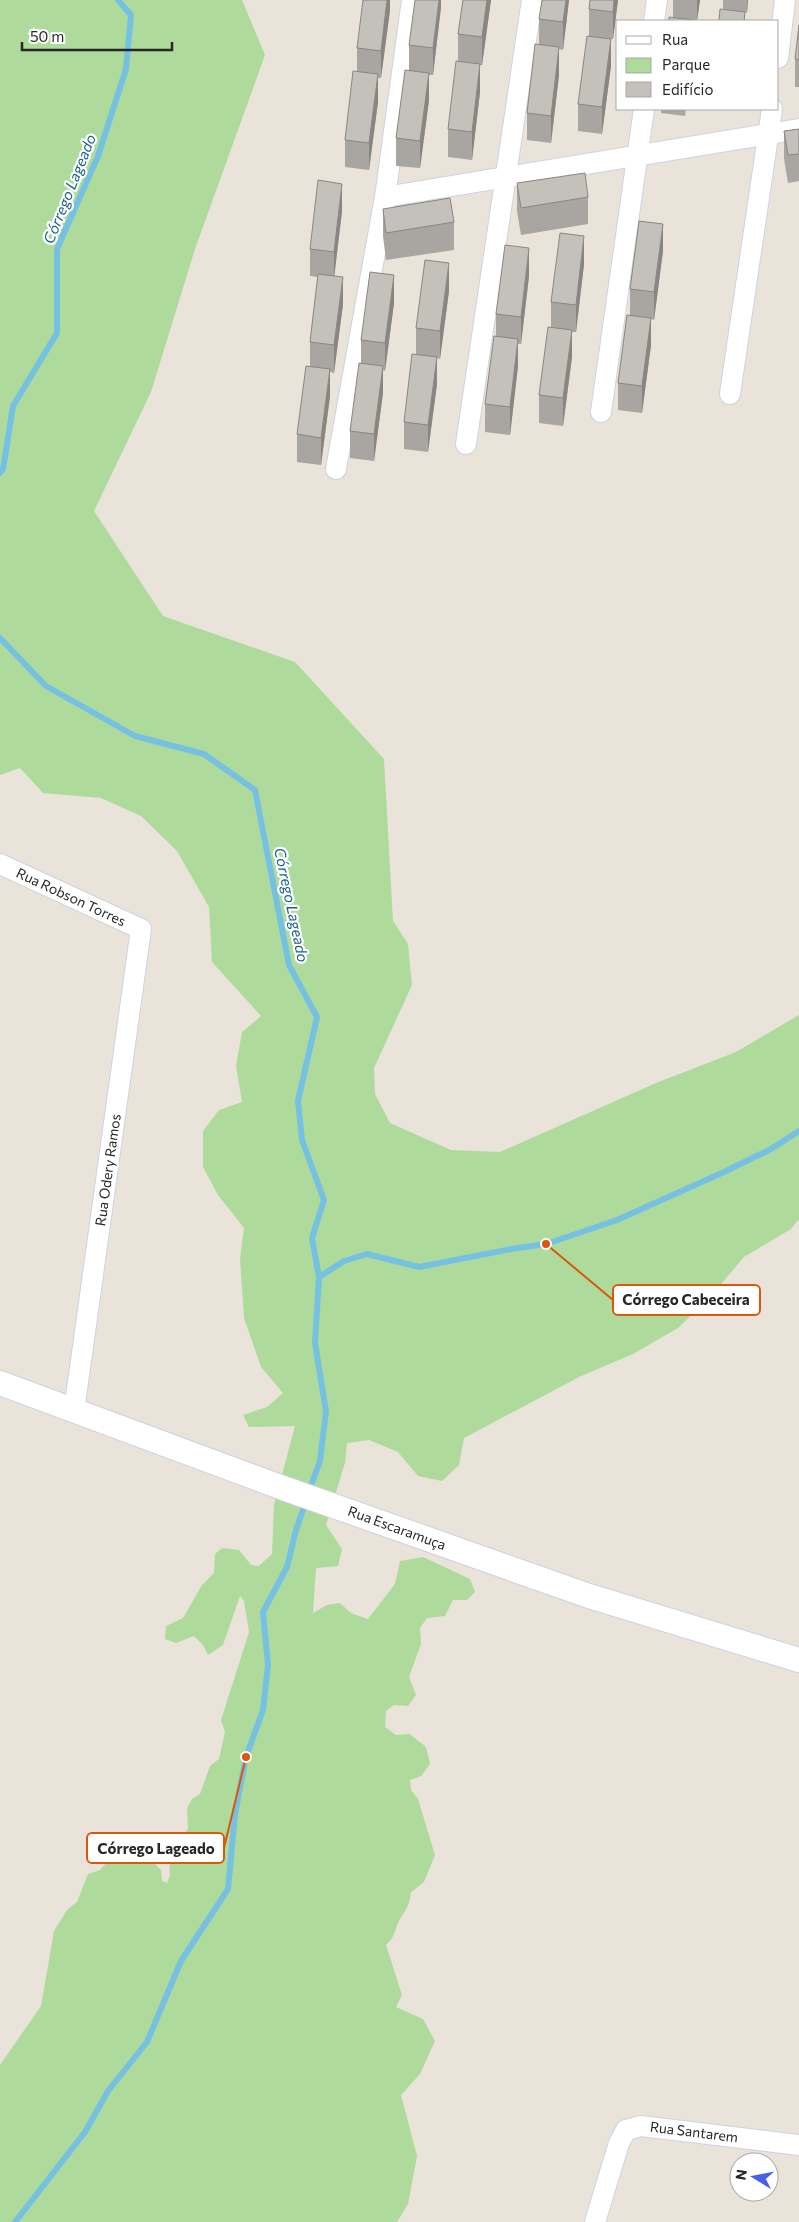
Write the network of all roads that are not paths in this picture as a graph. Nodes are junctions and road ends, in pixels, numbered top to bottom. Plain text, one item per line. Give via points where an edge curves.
1 (412, 0) edge
2 (532, 0) edge
3 (657, 0) edge
4 (785, 0) edge
5 (654, 20) edge
6 (779, 50) edge
7 (644, 110) edge
8 (772, 110) edge
9 (799, 129) edge
10 (768, 134) junction
11 (638, 155) junction
12 (506, 177) junction
13 (385, 197) junction
14 (730, 394) dead end
15 (601, 412) dead end
16 (466, 444) dead end
17 (336, 469) dead end
18 (0, 864) edge
19 (141, 930) joint
20 (0, 1384) edge
21 (74, 1412) junction
22 (799, 1660) edge
23 (799, 2145) edge
24 (595, 2222) edge

1 - 13 street
2 - 12 street
3 - 5 street
4 - 6 street
7 - 11 street
8 - 10 street
9 - 10 street
10 - 11 street
10 - 14 street
11 - 12 street
11 - 15 street
12 - 13 street
12 - 16 street
13 - 17 street
18 - 19 street, Rua Robson Torres
19 - 21 street, Rua Odery Ramos
20 - 21 street, Rua Escaramuça
21 - 22 street, Rua Escaramuça via 589,1596
23 - 24 street, Rua Santarem via 641,2126 626,2130

